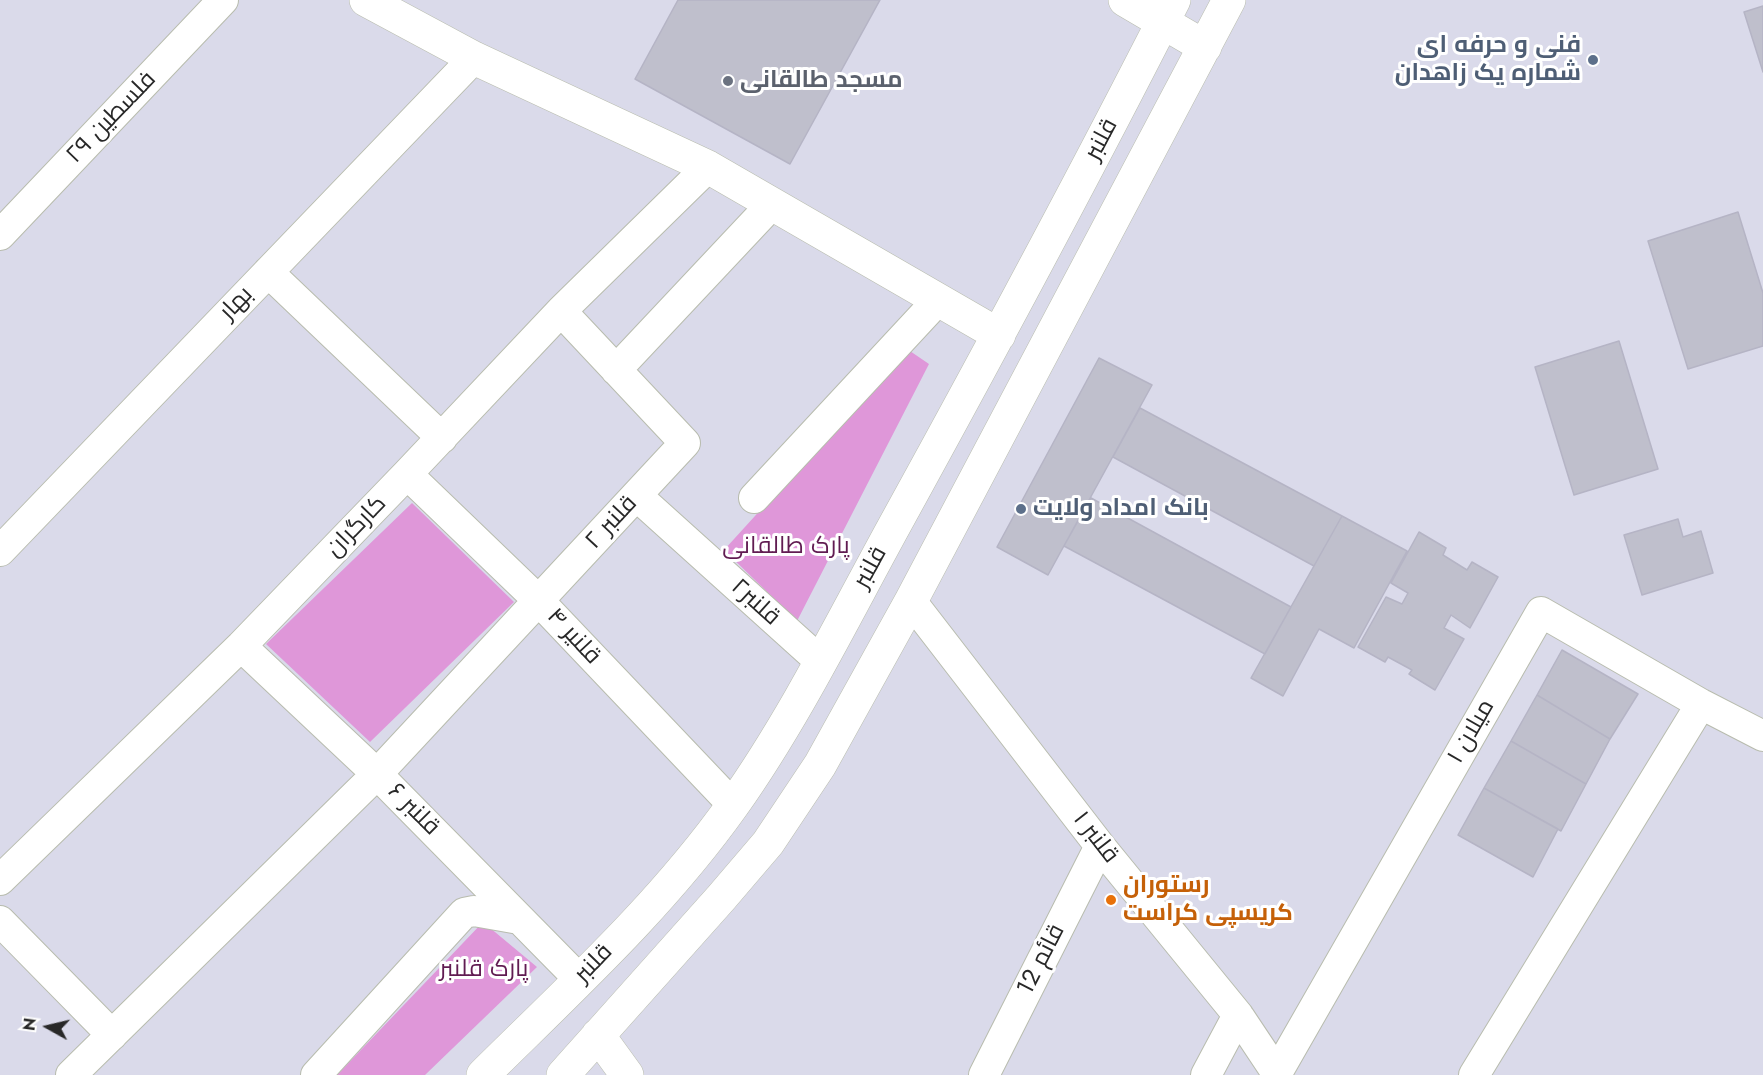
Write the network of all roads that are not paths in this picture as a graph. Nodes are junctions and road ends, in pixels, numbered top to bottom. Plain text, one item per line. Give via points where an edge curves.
1 (224, 0) edge
2 (366, 0) edge
3 (1125, 0) edge
4 (1229, 0) edge
5 (1169, 11) edge
6 (1205, 47) junction
7 (474, 58) junction
8 (708, 167) junction
9 (772, 204) junction
10 (0, 235) edge
11 (268, 272) junction
12 (938, 300) junction
13 (561, 311) junction
14 (999, 335) junction
15 (616, 370) junction
16 (442, 438) junction
17 (407, 474) junction
18 (637, 496) junction
19 (754, 498) dead end
20 (0, 551) edge
21 (539, 601) junction
22 (911, 602) junction
23 (241, 646) junction
24 (820, 661) junction
25 (1701, 704) junction
26 (1763, 736) edge
27 (376, 774) junction
28 (733, 805) junction
29 (1100, 846) junction
30 (0, 880) edge
31 (519, 919) junction
32 (0, 921) edge
33 (580, 980) junction
34 (1238, 1015) junction
35 (112, 1035) junction
36 (597, 1035) junction
37 (1278, 1074) edge
38 (71, 1075) edge
39 (316, 1075) edge
40 (483, 1075) edge
41 (563, 1075) edge
42 (627, 1075) edge
43 (984, 1075) edge
44 (1206, 1075) edge
45 (1474, 1075) edge

1 - 10 street, فلسطین ۲۹
2 - 7 main road
3 - 5 main road
4 - 6 main road, قلنبر
5 - 6 main road
5 - 14 main road, قلنبر
6 - 22 main road, قلنبر
7 - 8 main road
7 - 11 street, بهار
8 - 9 main road
8 - 13 street, کارگران
9 - 12 main road
9 - 15 street
11 - 16 street
11 - 20 street, بهار
12 - 14 main road
12 - 19 street
13 - 15 street
13 - 16 street, کارگران
14 - 24 main road, قلنبر
15 - 18 street, قلنبر ۲ via 685,443
16 - 17 street, کارگران
17 - 21 street, قلنیر ۴
17 - 23 street, کارگران
18 - 21 street, قلنبر ۲
18 - 24 street, قلنبر۲
21 - 27 street, قلنبر ۲
21 - 28 street, قلنیر ۴
22 - 29 street, قلنبر ۱
22 - 36 main road, قلنبر via 820,765 768,843
23 - 27 street, قلنبر ۶
23 - 30 street, کارگران
24 - 28 main road, قلنبر
25 - 26 street, میلان ۱
25 - 37 street, میلان ۱ via 1541,612
25 - 45 street
27 - 31 street, قلنبر ۶
27 - 35 street, قلنبر ۲
28 - 33 main road, قلنبر via 663,893
29 - 34 street, قلنبر ۱
29 - 43 street, قائم 12
31 - 33 street, قلنبر ۶
31 - 39 street via 474,911 464,913
32 - 35 street
33 - 40 main road, قلنبر
34 - 37 street, قلنبر ۱
34 - 44 street
35 - 38 street, قلنبر ۲
36 - 41 main road, قلنبر
36 - 42 main road

